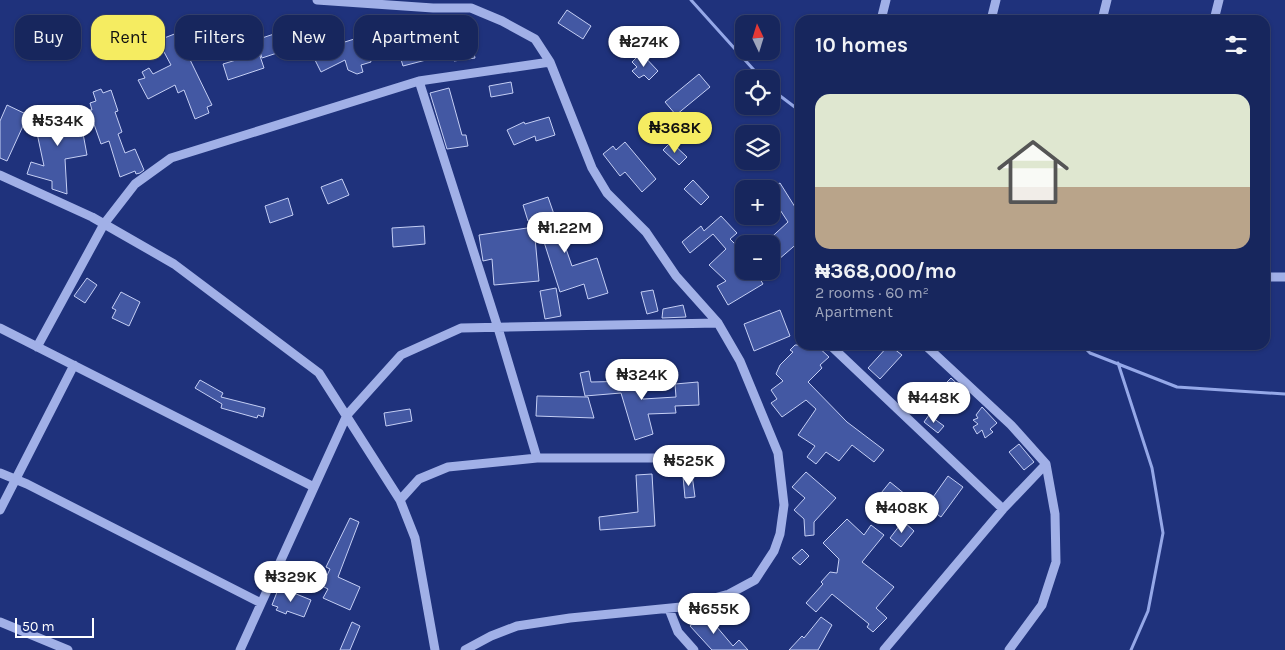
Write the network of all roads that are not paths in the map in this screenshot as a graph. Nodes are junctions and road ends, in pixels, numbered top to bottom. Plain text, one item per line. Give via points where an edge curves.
1 (317, 0) edge
2 (886, 0) edge
3 (996, 0) edge
4 (1107, 0) edge
5 (1219, 0) edge
6 (882, 15) edge
7 (992, 15) edge
8 (1103, 15) edge
9 (1215, 15) edge
10 (550, 62) junction
11 (419, 81) junction
12 (0, 175) edge
13 (104, 224) junction
14 (1270, 277) edge
15 (1285, 277) edge
16 (718, 323) junction
17 (0, 328) edge
18 (498, 328) junction
19 (37, 347) junction
20 (835, 350) edge
21 (930, 350) edge
22 (74, 365) junction
23 (347, 415) junction
24 (537, 458) junction
25 (719, 458) dead end
26 (1046, 464) junction
27 (0, 473) edge
28 (17, 479) junction
29 (314, 487) junction
30 (400, 500) junction
31 (0, 510) edge
32 (1003, 510) junction
33 (261, 603) junction
34 (669, 609) junction
35 (0, 622) edge
36 (68, 650) edge
37 (240, 650) edge
38 (435, 650) edge
39 (465, 650) edge
40 (692, 650) edge
41 (884, 650) edge
42 (1009, 650) edge

1 - 10 street via 471,8 535,39
2 - 6 street
3 - 7 street
4 - 8 street
5 - 9 street
10 - 11 street
10 - 16 street via 592,168 606,193 646,232 676,276
11 - 13 street via 171,158 135,184
11 - 18 street
12 - 13 street
13 - 19 street
13 - 23 street via 174,264 319,373
14 - 15 street
16 - 18 street
16 - 34 street via 740,360 778,453 784,505 780,534 774,551 754,580 729,594
17 - 19 street
18 - 23 street via 461,328 401,355
18 - 24 street
19 - 22 street
20 - 32 street
21 - 26 street via 1011,425
22 - 28 street
22 - 29 street
23 - 29 street
23 - 30 street
24 - 25 street
24 - 30 street via 448,467 419,479
26 - 32 street
26 - 42 street via 1055,514 1056,562 1042,605
27 - 28 street
28 - 31 street
28 - 33 street
29 - 33 street
30 - 38 street via 415,538
32 - 41 street
33 - 37 street
34 - 39 street via 517,626
34 - 40 street via 678,632
35 - 36 street

